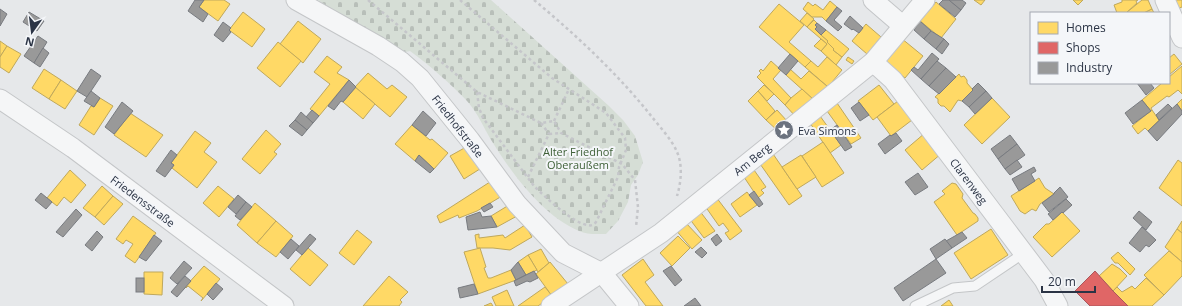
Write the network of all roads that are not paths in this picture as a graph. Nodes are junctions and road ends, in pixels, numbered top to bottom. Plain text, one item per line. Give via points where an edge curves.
1 (296, 0) edge
2 (873, 0) edge
3 (925, 0) edge
4 (1165, 0) edge
5 (902, 25) junction
6 (1182, 38) edge
7 (873, 62) junction
8 (0, 99) edge
9 (1024, 253) junction
10 (602, 273) junction
11 (284, 306) edge
12 (551, 306) edge
13 (629, 306) edge
14 (915, 306) edge
15 (1058, 306) edge

1 - 10 street, Friedhofstraße via 378,46 420,78 517,204 563,253
2 - 5 street
3 - 5 street, Am Berg
4 - 6 street
5 - 7 street, Am Berg
7 - 9 street, Clarenweg via 893,80
7 - 10 street, Am Berg via 661,233
8 - 11 street, Friedensstraße via 73,148
9 - 14 lane via 975,286 953,288
9 - 15 street, Clarenweg via 1044,280
10 - 12 street
10 - 13 street

